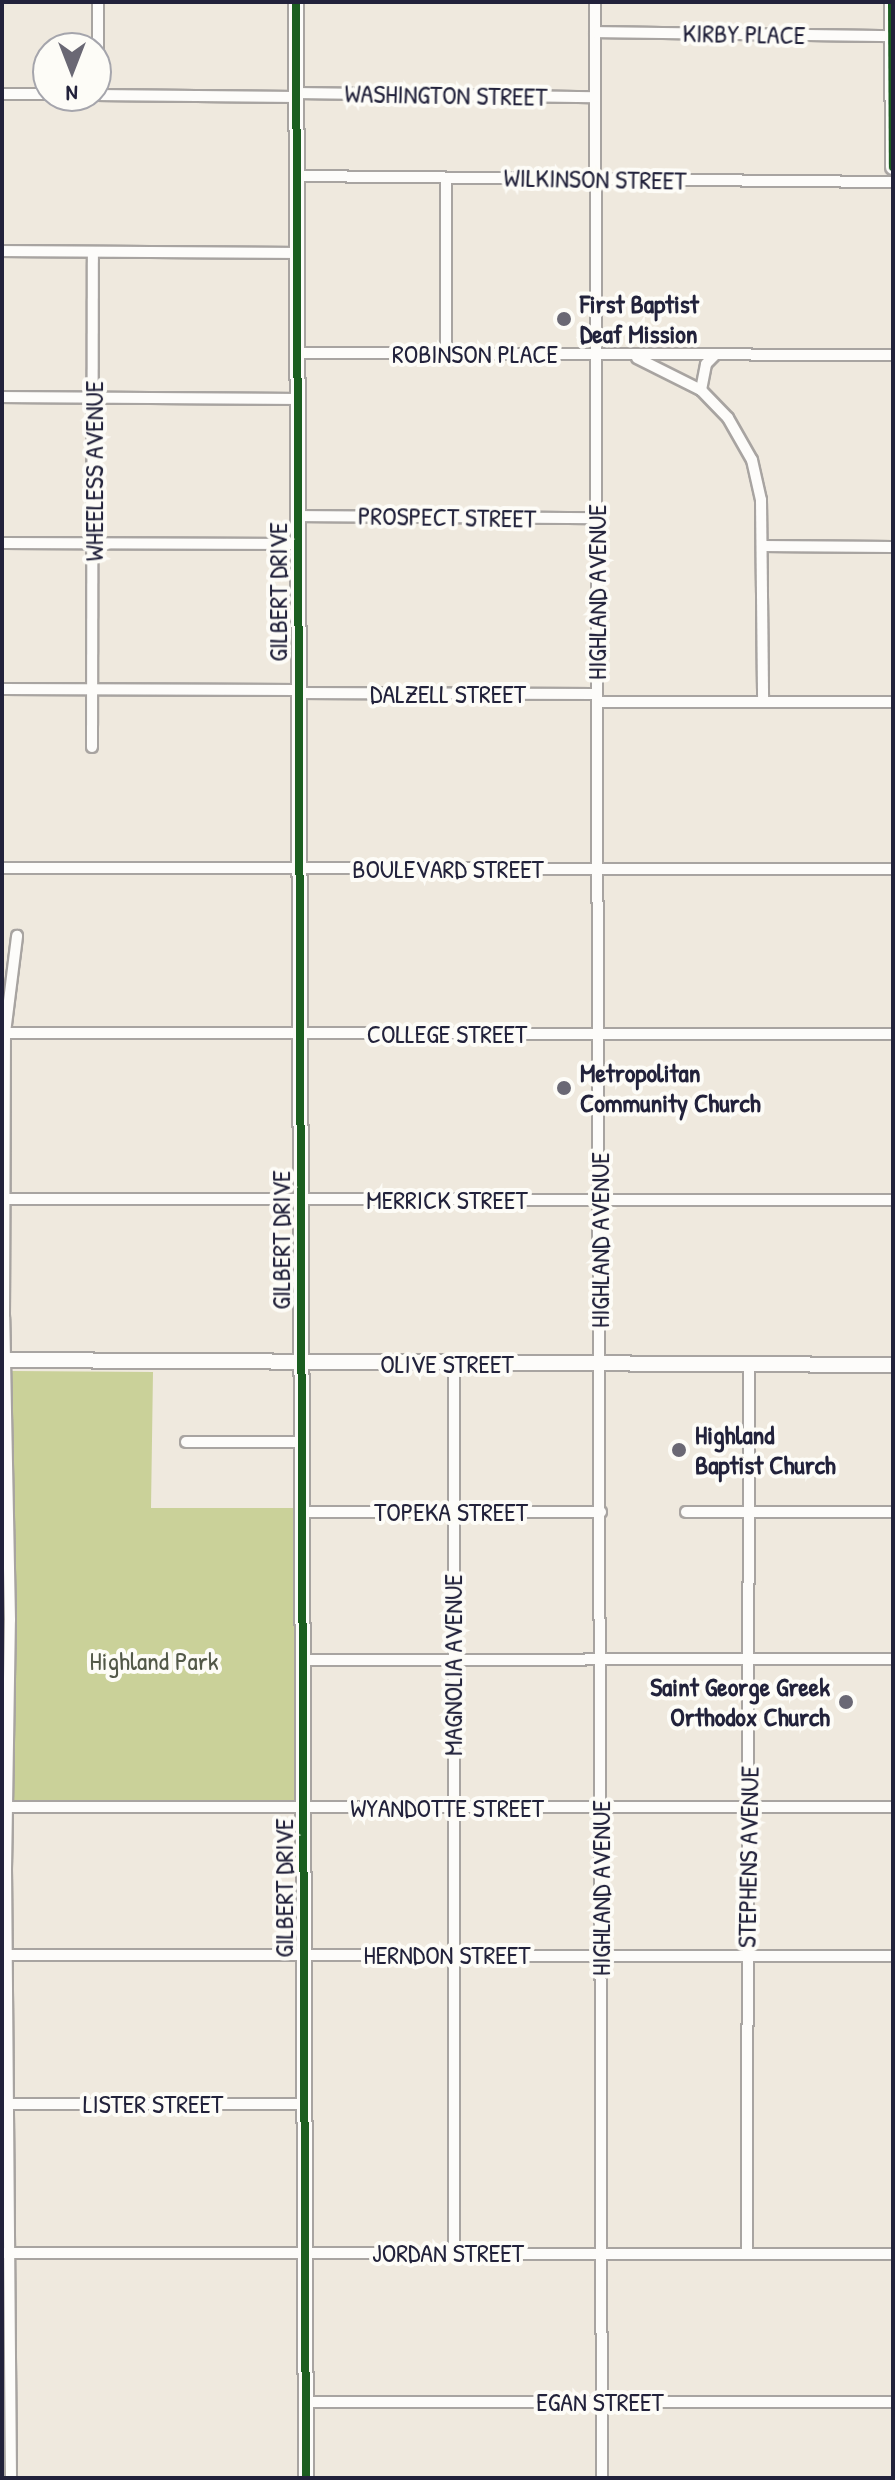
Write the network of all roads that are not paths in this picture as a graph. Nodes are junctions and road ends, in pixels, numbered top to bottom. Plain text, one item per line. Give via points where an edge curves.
1 (98, 2) edge
2 (296, 2) edge
3 (595, 2) edge
4 (892, 2) edge
5 (98, 32) edge
6 (595, 32) junction
7 (893, 36) edge
8 (2, 94) edge
9 (32, 94) edge
10 (112, 95) edge
11 (296, 95) junction
12 (595, 97) junction
13 (893, 167) edge
14 (296, 176) junction
15 (446, 178) junction
16 (596, 180) junction
17 (893, 182) edge
18 (2, 251) edge
19 (93, 252) junction
20 (297, 253) junction
21 (297, 353) junction
22 (446, 354) junction
23 (596, 354) junction
24 (627, 355) junction
25 (715, 355) junction
26 (893, 355) edge
27 (701, 390) junction
28 (2, 397) edge
29 (93, 398) junction
30 (297, 399) junction
31 (297, 516) junction
32 (597, 518) junction
33 (2, 543) edge
34 (96, 543) junction
35 (297, 544) junction
36 (762, 546) junction
37 (893, 547) edge
38 (2, 689) edge
39 (95, 690) junction
40 (298, 692) junction
41 (597, 698) junction
42 (763, 702) junction
43 (893, 702) edge
44 (92, 747) dead end
45 (2, 868) edge
46 (299, 868) junction
47 (598, 869) junction
48 (893, 869) edge
49 (17, 936) dead end
50 (4, 1033) edge
51 (300, 1034) junction
52 (599, 1034) junction
53 (893, 1034) edge
54 (4, 1199) edge
55 (301, 1200) junction
56 (600, 1200) junction
57 (893, 1200) edge
58 (3, 1360) edge
59 (301, 1363) junction
60 (454, 1364) junction
61 (601, 1364) junction
62 (749, 1365) junction
63 (893, 1365) edge
64 (186, 1442) dead end
65 (302, 1442) junction
66 (3, 1510) edge
67 (302, 1512) junction
68 (453, 1512) junction
69 (601, 1512) junction
70 (686, 1512) dead end
71 (749, 1512) junction
72 (893, 1512) edge
73 (6, 1658) edge
74 (601, 1659) junction
75 (893, 1659) edge
76 (303, 1660) junction
77 (454, 1660) junction
78 (749, 1660) junction
79 (5, 1807) edge
80 (601, 1807) junction
81 (749, 1807) junction
82 (893, 1807) edge
83 (303, 1808) junction
84 (454, 1808) junction
85 (5, 1955) edge
86 (304, 1955) junction
87 (453, 1955) junction
88 (601, 1955) junction
89 (747, 1955) junction
90 (893, 1956) edge
91 (6, 2104) edge
92 (305, 2104) junction
93 (6, 2253) edge
94 (306, 2253) junction
95 (454, 2253) junction
96 (601, 2254) junction
97 (747, 2254) junction
98 (893, 2254) edge
99 (6, 2402) edge
100 (306, 2402) junction
101 (602, 2402) junction
102 (893, 2402) edge
103 (11, 2478) edge
104 (306, 2478) edge
105 (602, 2478) edge

1 - 5 street
2 - 11 street, GILBERT DRIVE
3 - 6 street, HIGHLAND AVENUE
4 - 7 street
6 - 7 street, KIRBY PLACE
6 - 12 street, HIGHLAND AVENUE
7 - 13 street
8 - 9 street
10 - 11 street, WASHINGTON STREET
11 - 12 street, WASHINGTON STREET
11 - 14 street, GILBERT DRIVE
12 - 16 street, HIGHLAND AVENUE
14 - 15 street, WILKINSON STREET
14 - 20 street, GILBERT DRIVE
15 - 16 street, WILKINSON STREET
15 - 22 street
16 - 17 street, WILKINSON STREET
16 - 23 street, HIGHLAND AVENUE
18 - 19 street
19 - 20 street
19 - 29 street, WHEELESS AVENUE
20 - 21 street, GILBERT DRIVE
21 - 22 street, ROBINSON PLACE
21 - 30 street, GILBERT DRIVE
22 - 23 street, ROBINSON PLACE
23 - 24 street, ROBINSON PLACE
23 - 32 street, HIGHLAND AVENUE
24 - 25 street, ROBINSON PLACE
24 - 27 street via 667,369
25 - 26 street, ROBINSON PLACE
25 - 27 street via 706,364
27 - 36 street via 728,418 752,460
28 - 29 street
29 - 30 street
29 - 34 street, WHEELESS AVENUE
30 - 31 street, GILBERT DRIVE
31 - 32 street, PROSPECT STREET
31 - 35 street, GILBERT DRIVE
32 - 41 street, HIGHLAND AVENUE
33 - 34 street
34 - 35 street
34 - 39 street, WHEELESS AVENUE
35 - 40 street, GILBERT DRIVE
36 - 37 street
36 - 42 street
38 - 39 street, DALZELL STREET
39 - 40 street, DALZELL STREET
39 - 44 street, WHEELESS AVENUE
40 - 41 street, DALZELL STREET
40 - 46 street, GILBERT DRIVE
41 - 42 street, DALZELL STREET
41 - 47 street, HIGHLAND AVENUE
42 - 43 street, DALZELL STREET
45 - 46 street, BOULEVARD STREET
46 - 47 street, BOULEVARD STREET
46 - 51 street, GILBERT DRIVE
47 - 48 street, BOULEVARD STREET
47 - 52 street, HIGHLAND AVENUE
49 - 50 street
50 - 51 street, COLLEGE STREET
50 - 54 street
51 - 52 street, COLLEGE STREET
51 - 55 street, GILBERT DRIVE
52 - 53 street, COLLEGE STREET
52 - 56 street, HIGHLAND AVENUE
54 - 55 street, MERRICK STREET
54 - 58 street
55 - 56 street, MERRICK STREET
55 - 59 street, GILBERT DRIVE
56 - 57 street, MERRICK STREET
56 - 61 street, HIGHLAND AVENUE
58 - 59 street, OLIVE STREET
58 - 66 street
59 - 60 street, OLIVE STREET
59 - 65 street, GILBERT DRIVE
60 - 61 street, OLIVE STREET
60 - 68 street, MAGNOLIA AVENUE
61 - 62 street, OLIVE STREET
61 - 69 street, HIGHLAND AVENUE
62 - 63 street, OLIVE STREET
62 - 71 street, STEPHENS AVENUE
64 - 65 street
65 - 67 street, GILBERT DRIVE
66 - 73 street
67 - 68 street, TOPEKA STREET
67 - 76 street, GILBERT DRIVE
68 - 69 street, TOPEKA STREET
68 - 77 street, MAGNOLIA AVENUE
69 - 74 street, HIGHLAND AVENUE
70 - 71 street
71 - 72 street
71 - 78 street, STEPHENS AVENUE
73 - 79 street
74 - 77 street
74 - 78 street
74 - 80 street, HIGHLAND AVENUE
75 - 78 street
76 - 77 street
76 - 83 street, GILBERT DRIVE
77 - 84 street, MAGNOLIA AVENUE
78 - 81 street, STEPHENS AVENUE
79 - 83 street, WYANDOTTE STREET
79 - 85 street
80 - 81 street, WYANDOTTE STREET
80 - 84 street, WYANDOTTE STREET
80 - 88 street, HIGHLAND AVENUE
81 - 82 street, WYANDOTTE STREET
81 - 89 street, STEPHENS AVENUE
83 - 84 street, WYANDOTTE STREET
83 - 86 street, GILBERT DRIVE
84 - 87 street, MAGNOLIA AVENUE
85 - 86 street, HERNDON STREET
85 - 91 street
86 - 87 street, HERNDON STREET
86 - 92 street, GILBERT DRIVE
87 - 88 street, HERNDON STREET
87 - 95 street, MAGNOLIA AVENUE
88 - 89 street, HERNDON STREET
88 - 96 street, HIGHLAND AVENUE
89 - 90 street, HERNDON STREET
89 - 97 street, STEPHENS AVENUE
91 - 92 street, LISTER STREET
91 - 93 street
92 - 94 street, GILBERT DRIVE
93 - 94 street, JORDAN STREET
93 - 99 street
94 - 95 street, JORDAN STREET
94 - 100 street, GILBERT DRIVE
95 - 96 street, JORDAN STREET
96 - 97 street, JORDAN STREET
96 - 101 street, HIGHLAND AVENUE
97 - 98 street, JORDAN STREET
99 - 103 street
100 - 101 street, EGAN STREET
100 - 104 street, GILBERT DRIVE
101 - 102 street, EGAN STREET
101 - 105 street, HIGHLAND AVENUE

